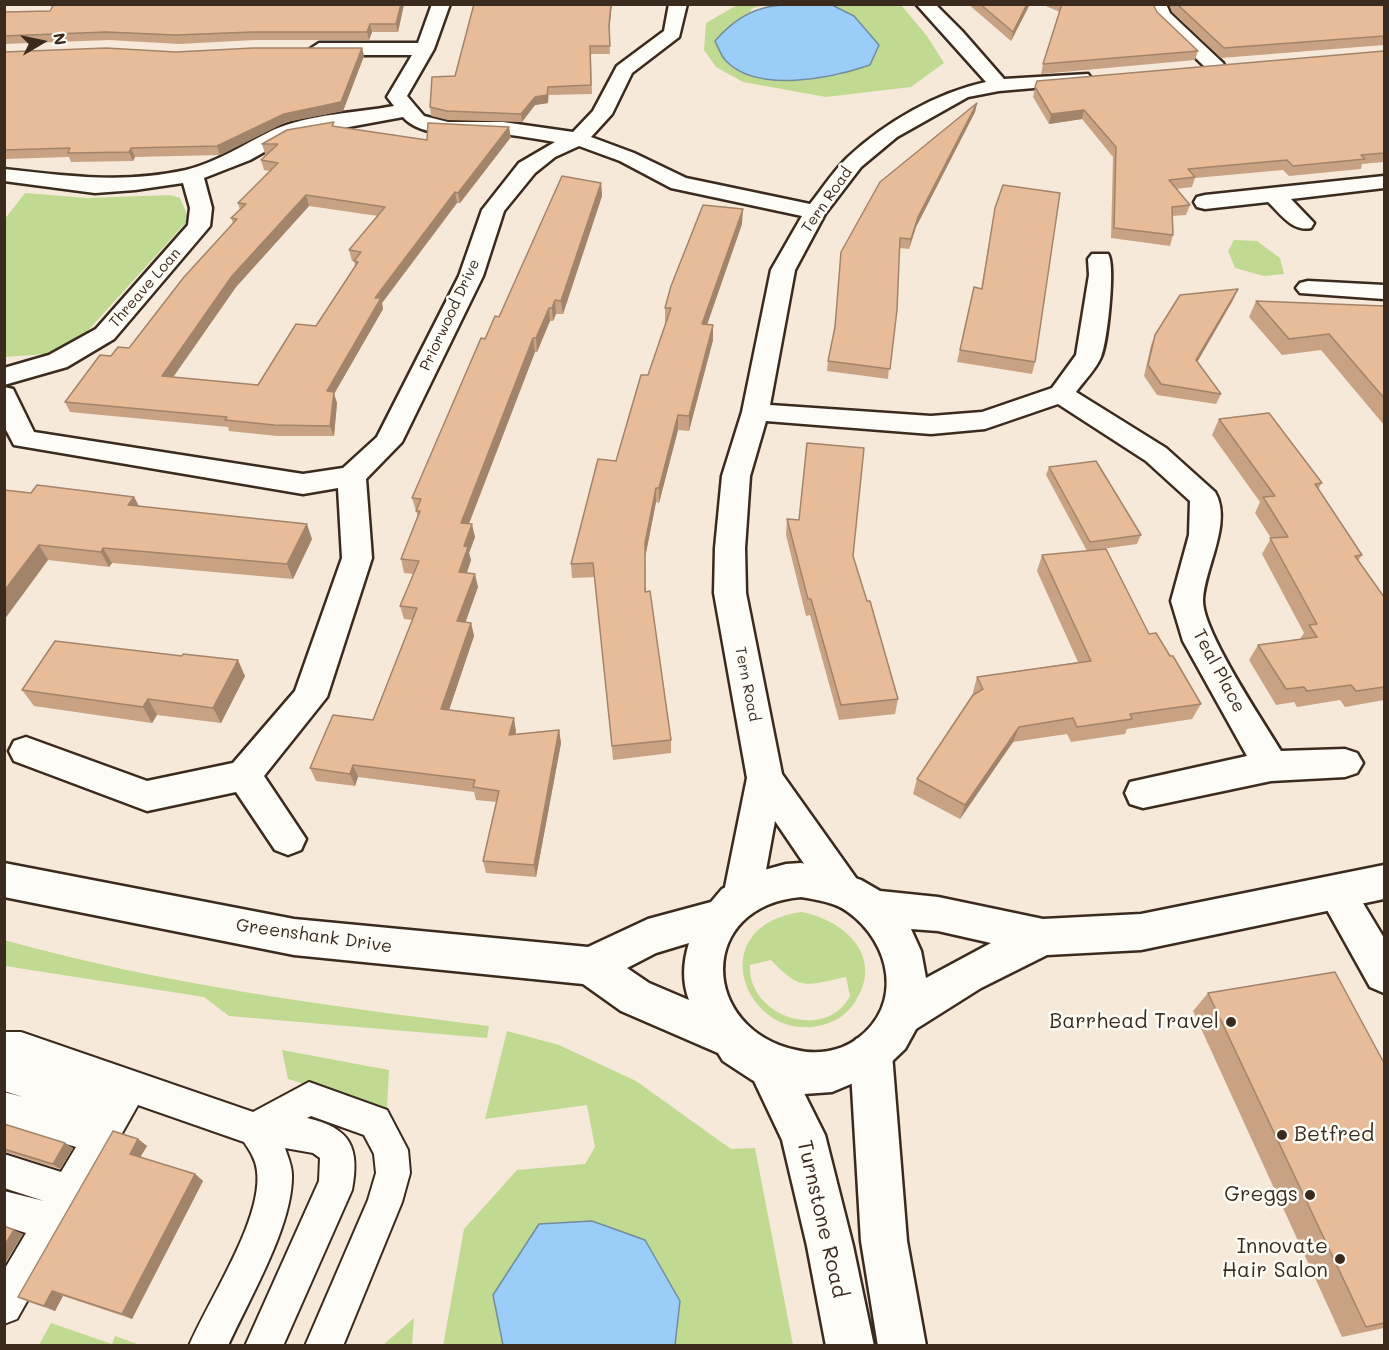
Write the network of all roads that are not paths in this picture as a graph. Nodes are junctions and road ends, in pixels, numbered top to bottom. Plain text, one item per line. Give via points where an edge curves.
1 (441, 4) edge
2 (678, 4) edge
3 (924, 4) edge
4 (1157, 4) edge
5 (301, 49) edge
6 (425, 49) junction
7 (1182, 69) edge
8 (1101, 76) edge
9 (999, 85) junction
10 (407, 110) junction
11 (578, 139) junction
12 (4, 175) edge
13 (192, 175) junction
14 (1384, 182) edge
15 (1274, 195) junction
16 (1205, 202) dead end
17 (815, 212) junction
18 (1303, 223) dead end
19 (1100, 259) dead end
20 (1308, 288) dead end
21 (1384, 292) edge
22 (4, 377) edge
23 (1061, 394) junction
24 (4, 395) edge
25 (755, 412) junction
26 (14, 448) edge
27 (352, 476) junction
28 (26, 751) dead end
29 (1345, 763) dead end
30 (1271, 766) junction
31 (244, 775) junction
32 (765, 778) junction
33 (1143, 793) dead end
34 (288, 839) dead end
35 (4, 880) edge
36 (1384, 882) edge
37 (1336, 892) junction
38 (857, 899) junction
39 (731, 907) junction
40 (1043, 937) junction
41 (591, 966) junction
42 (1384, 974) edge
43 (903, 1014) junction
44 (727, 1036) junction
45 (4, 1048) edge
46 (871, 1054) junction
47 (767, 1064) junction
48 (4, 1075) edge
49 (4, 1108) edge
50 (115, 1111) junction
51 (255, 1129) junction
52 (4, 1171) edge
53 (69, 1192) junction
54 (4, 1208) edge
55 (52, 1223) junction
56 (8, 1292) edge
57 (208, 1346) edge
58 (264, 1346) edge
59 (324, 1346) edge
60 (850, 1346) edge
61 (902, 1346) edge

1 - 6 street
2 - 11 street via 673,33 624,70 602,114
3 - 9 street
4 - 7 street via 1162,15 1227,66
5 - 6 street
6 - 10 street via 397,97
8 - 9 street, Tern Road
9 - 17 street, Tern Road via 962,93 890,133 854,163
10 - 11 street via 417,120 448,128 515,129
10 - 13 street via 282,134 243,156
11 - 17 street via 627,157 679,183
11 - 27 street, Priorwood Drive via 527,168 493,210 471,276 388,442
12 - 13 street via 95,186
13 - 22 street, Threave Loan via 201,208 199,226 105,334 58,361
14 - 15 street
15 - 16 street
15 - 18 street
17 - 25 street, Tern Road via 783,270
19 - 23 street via 1089,356
20 - 21 street
23 - 25 street via 985,420 931,425
23 - 30 street, Teal Place via 1153,455 1190,482 1205,499 1204,535 1187,601 1198,641
24 - 26 street
25 - 32 street, Tern Road via 736,476 730,593
26 - 27 street via 303,483
27 - 31 street via 357,558 310,697
28 - 31 street via 147,796
29 - 30 street
30 - 33 street
31 - 34 street
32 - 38 street, Tern Road
32 - 39 street, Tern Road
35 - 41 street, Greenshank Drive via 294,937
36 - 37 street
37 - 40 street via 1141,932
37 - 42 street
38 - 39 street via 833,886 801,880 770,884
38 - 40 street
38 - 43 street via 886,922 902,950 908,982
39 - 41 street via 648,937
39 - 44 street via 706,944 701,975 709,1007
40 - 43 street via 967,975
41 - 44 street, Greenshank Drive via 635,997
43 - 46 street via 886,1042
44 - 47 street via 755,1060
45 - 50 lane via 21,1048
46 - 47 street via 859,1063 825,1074 789,1072
46 - 61 street via 884,1241
47 - 60 street, Turnstone Road via 803,1135
48 - 50 lane
49 - 50 lane
50 - 51 lane
50 - 53 lane
51 - 57 lane via 267,1145 275,1174 272,1206
51 - 58 lane via 315,1136 330,1142 339,1165 335,1190
51 - 59 lane via 309,1099 375,1122 391,1150 393,1173 385,1202
52 - 53 lane
53 - 55 lane
54 - 55 lane
55 - 56 lane

